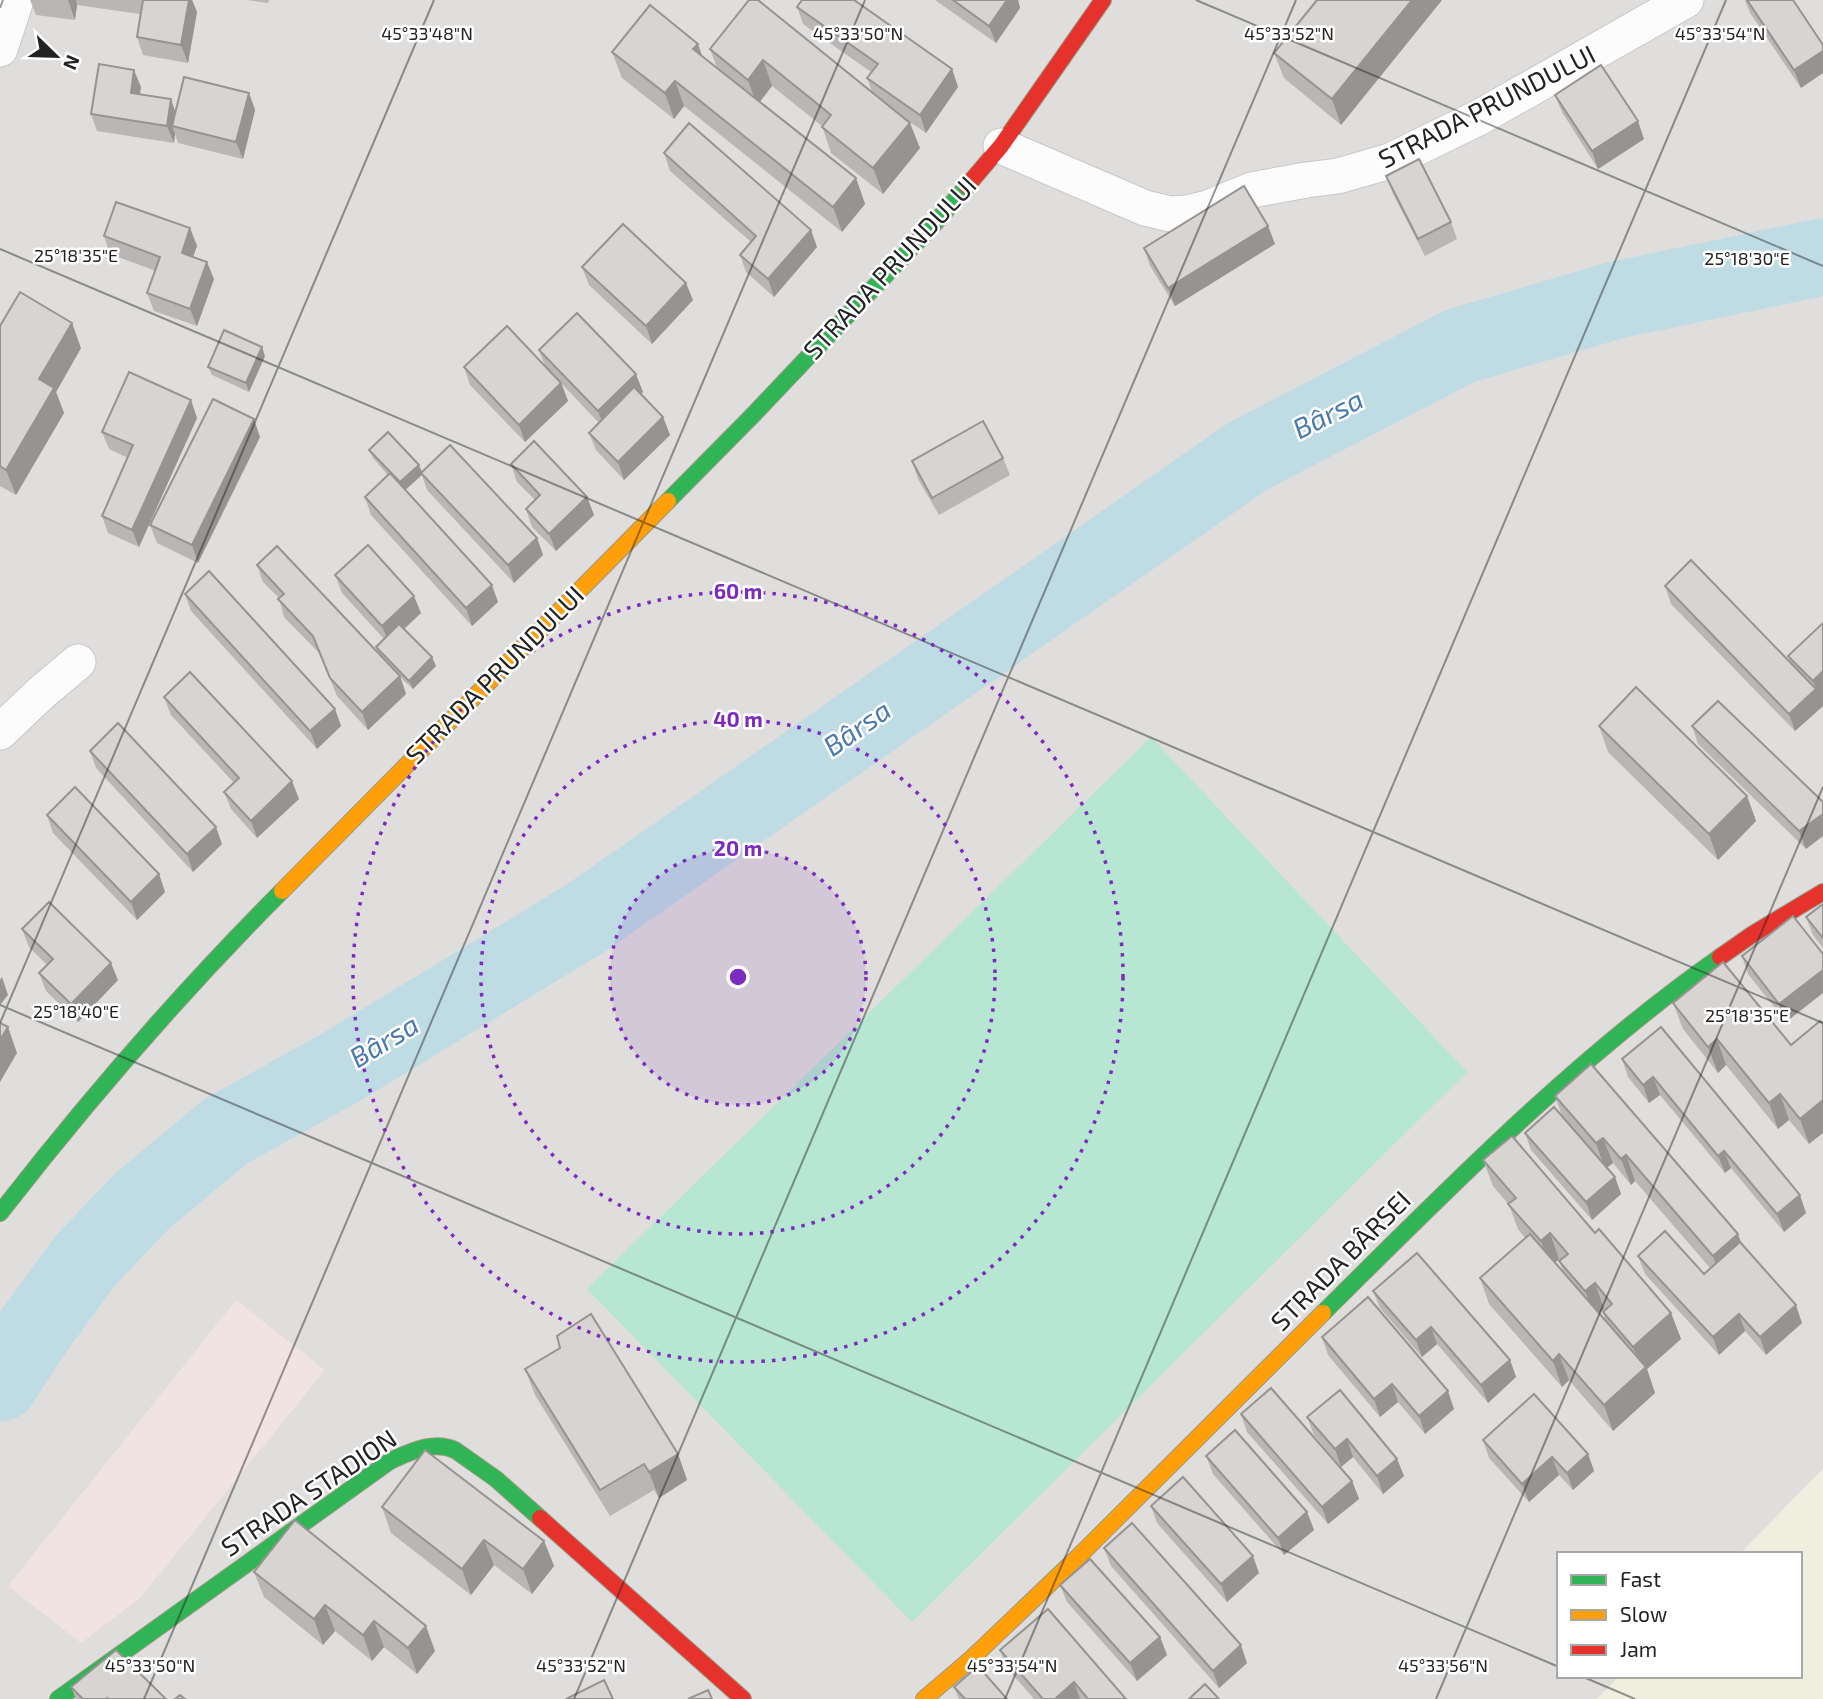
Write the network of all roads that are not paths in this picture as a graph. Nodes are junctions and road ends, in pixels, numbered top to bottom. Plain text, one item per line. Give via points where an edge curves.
1 (16, 0) edge
2 (1103, 0) edge
3 (1686, 0) edge
4 (0, 49) edge
5 (1001, 146) junction
6 (78, 662) dead end
7 (0, 732) edge
8 (1823, 892) edge
9 (0, 1213) edge
10 (58, 1699) edge
11 (743, 1699) edge
12 (923, 1699) edge

1 - 4 street
2 - 5 street, STRADA PRUNDULUI
3 - 5 street, STRADA PRUNDULUI via 1480,117 1390,161 1338,176 1252,190 1187,213 1145,208
5 - 9 street, STRADA PRUNDULUI via 935,223 753,415 229,944 132,1051
6 - 7 street
8 - 12 street, STRADA BÂRSEI via 1690,978 1569,1078 1423,1214 1081,1554
10 - 11 street, STRADA STADION via 390,1461 418,1448 447,1447 496,1479

